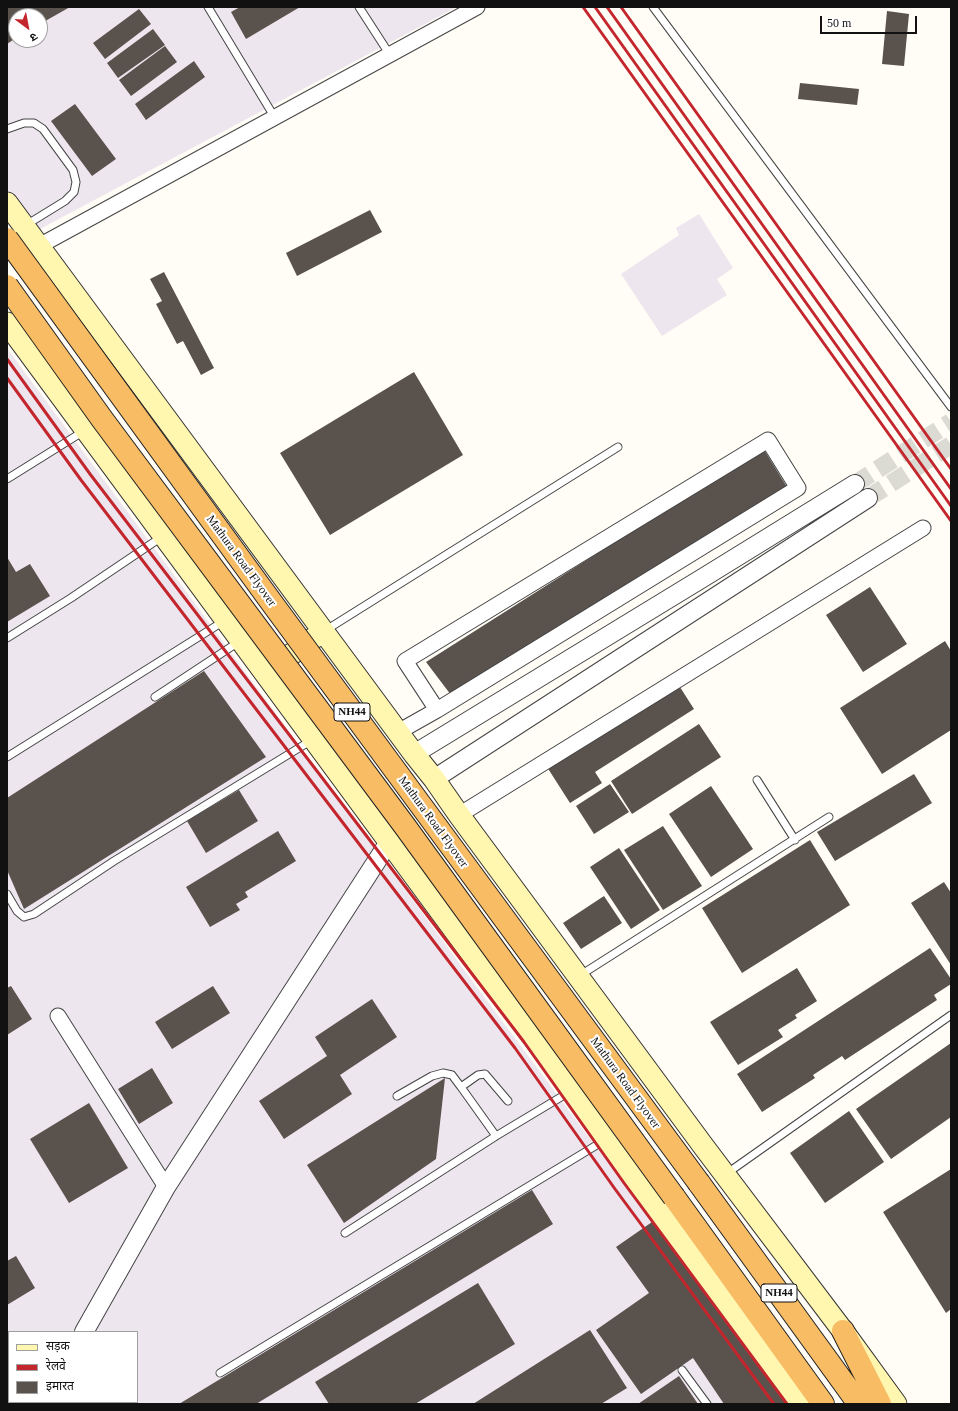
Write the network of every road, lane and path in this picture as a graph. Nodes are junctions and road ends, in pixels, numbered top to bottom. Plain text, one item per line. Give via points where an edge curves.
1 (208, 7) edge
2 (359, 7) edge
3 (477, 7) edge
4 (653, 7) edge
5 (390, 55) junction
6 (275, 118) junction
7 (7, 129) edge
8 (7, 203) edge
9 (24, 226) junction
10 (7, 239) edge
11 (39, 246) junction
12 (7, 286) edge
13 (7, 323) edge
14 (951, 407) edge
15 (86, 429) junction
16 (618, 447) dead end
17 (7, 479) edge
18 (855, 484) tunnel mouth
19 (868, 498) tunnel mouth
20 (923, 528) dead end
21 (164, 535) junction
22 (226, 620) junction
23 (324, 632) junction
24 (7, 638) edge
25 (241, 641) junction
26 (265, 673) junction
27 (155, 697) dead end
28 (437, 710) junction
29 (398, 732) junction
30 (314, 739) junction
31 (414, 754) junction
32 (7, 757) edge
33 (434, 779) junction
34 (757, 780) dead end
35 (459, 815) junction
36 (829, 818) dead end
37 (794, 840) junction
38 (389, 842) junction
39 (7, 894) edge
40 (578, 976) junction
41 (951, 1015) edge
42 (58, 1016) dead end
43 (461, 1087) junction
44 (572, 1090) junction
45 (397, 1096) dead end
46 (508, 1101) dead end
47 (496, 1136) junction
48 (607, 1139) junction
49 (724, 1175) junction
50 (166, 1186) junction
51 (346, 1233) dead end
52 (85, 1331) edge
53 (843, 1332) junction
54 (682, 1370) dead end
55 (220, 1373) dead end
56 (706, 1404) edge
57 (801, 1404) edge
58 (823, 1404) edge
59 (859, 1404) edge
60 (880, 1404) edge
61 (896, 1404) edge

1 - 6 lane
2 - 5 lane
3 - 5 street
4 - 14 lane
5 - 6 street
6 - 11 street
7 - 9 lane via 24,122 34,123 43,129 73,170 76,182 74,192 65,201
8 - 9 main road
9 - 11 main road
10 - 59 highway, Mathura Road Flyover / NH44, bridge
11 - 23 main road
12 - 58 highway, NH44, bridge via 102,419 399,819
13 - 15 main road
15 - 17 lane
15 - 21 main road
16 - 23 lane
18 - 31 street
19 - 33 street
20 - 35 street
21 - 22 main road
21 - 24 lane via 72,598
22 - 25 main road
22 - 32 lane
23 - 26 main road
23 - 29 main road
25 - 26 main road
25 - 27 lane
26 - 30 main road
28 - 28 street via 405,661 768,440 798,488
28 - 29 street
29 - 31 main road
30 - 38 main road
30 - 39 lane via 114,861 34,914 24,917 17,911
31 - 33 main road
33 - 35 main road
34 - 37 lane
35 - 40 main road
36 - 37 lane
37 - 40 lane
38 - 44 main road
38 - 50 street
40 - 49 main road
41 - 49 lane
42 - 50 street
43 - 45 lane via 452,1075 443,1073 432,1076
43 - 46 lane via 478,1075 485,1074
43 - 47 lane
44 - 47 lane
44 - 48 main road
47 - 51 lane
48 - 55 lane
48 - 57 main road
49 - 53 main road
50 - 52 street
53 - 60 highway
53 - 61 main road
54 - 56 lane

